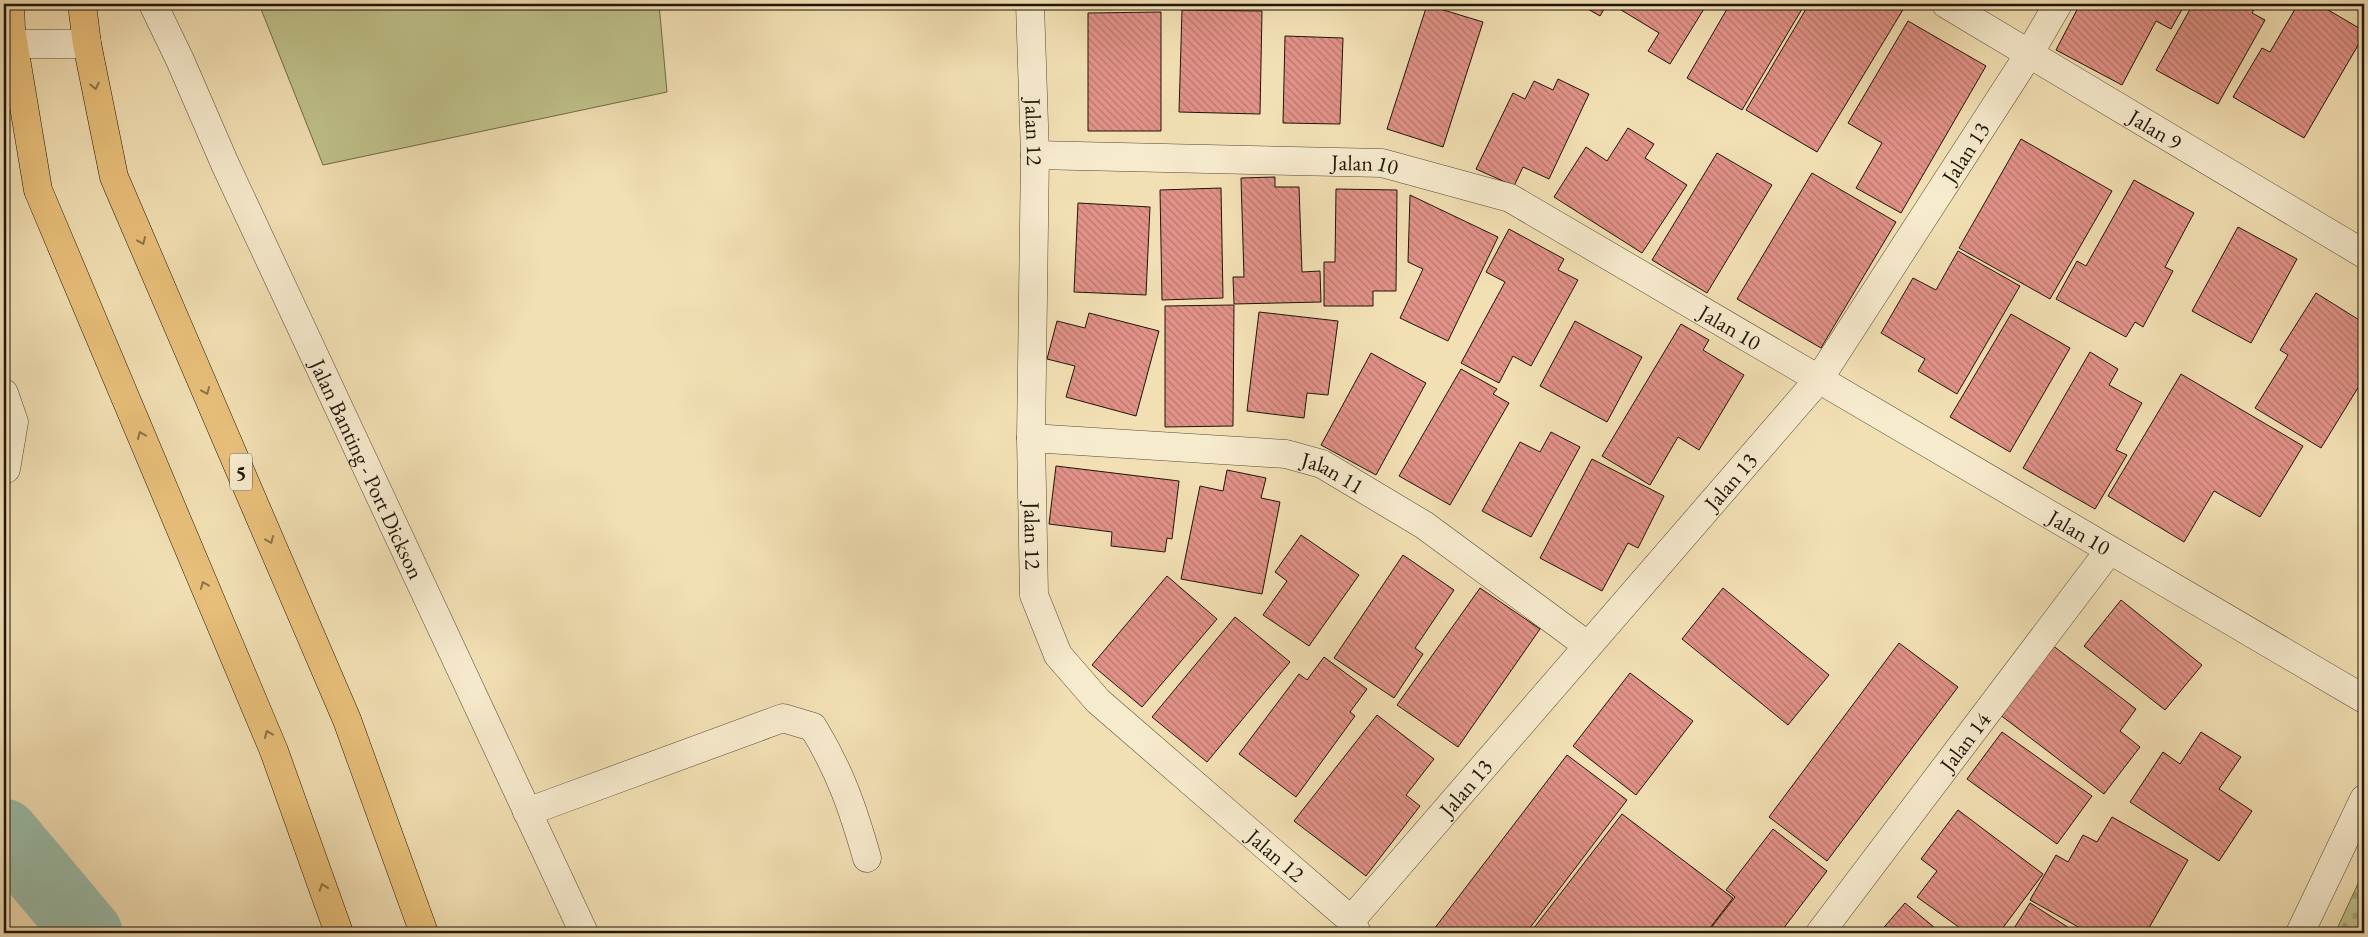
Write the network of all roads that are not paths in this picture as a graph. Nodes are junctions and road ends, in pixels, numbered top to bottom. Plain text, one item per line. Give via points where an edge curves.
1 (10, 4) edge
2 (82, 4) edge
3 (153, 4) edge
4 (1030, 4) edge
5 (1946, 4) edge
6 (2058, 4) edge
7 (9, 44) edge
8 (87, 44) junction
9 (2029, 54) junction
10 (1035, 154) junction
11 (2364, 254) edge
12 (1819, 379) junction
13 (4, 393) edge
14 (1030, 438) junction
15 (4, 469) edge
16 (2109, 551) junction
17 (1587, 646) junction
18 (2364, 699) edge
19 (2364, 799) edge
20 (527, 812) junction
21 (867, 858) dead end
22 (1354, 927) edge
23 (339, 933) edge
24 (424, 933) edge
25 (584, 933) edge
26 (1820, 933) edge
27 (2300, 933) edge

1 - 7 main road
2 - 8 main road, 5
3 - 20 street, Jalan Banting - Port Dickson
4 - 10 street, Jalan 12
5 - 9 street, Jalan 9
6 - 9 street, Jalan 13
7 - 8 street
23 -> 7 main road via 274,751 38,190
8 -> 24 main road, 5 via 114,177 347,720
9 - 11 street, Jalan 9
9 - 12 street, Jalan 13
10 - 12 street, Jalan 10 via 1382,163 1510,198
10 - 14 street, Jalan 12
12 - 16 street, Jalan 10
12 - 17 street, Jalan 13
13 - 15 street via 14,422
14 - 17 street, Jalan 11 via 1286,454 1322,464 1424,525
14 - 22 street, Jalan 12 via 1034,595 1058,654 1098,701
16 - 18 street, Jalan 10
16 - 26 street, Jalan 14
17 - 22 street, Jalan 13
19 - 27 street
20 - 21 street via 783,718 813,728 831,757 852,806
20 - 25 street, Jalan Banting - Port Dickson

